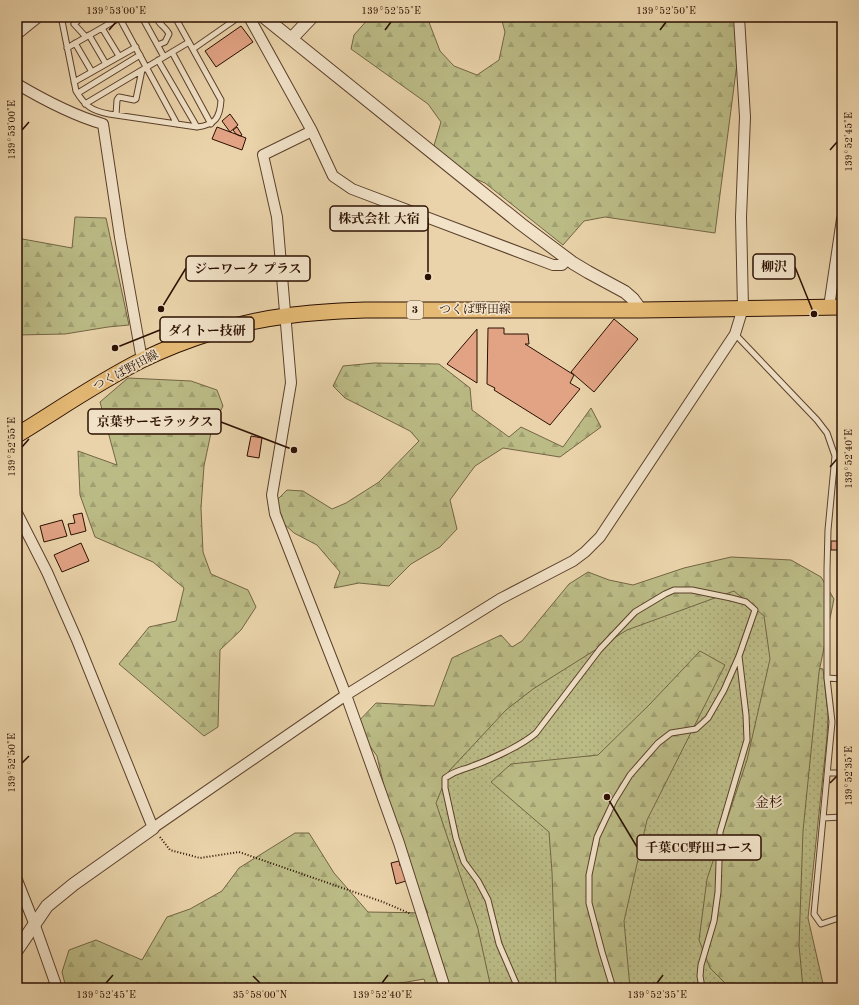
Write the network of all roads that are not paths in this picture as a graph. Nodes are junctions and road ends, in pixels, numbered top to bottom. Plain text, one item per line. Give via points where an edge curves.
1 (38, 17) edge
2 (63, 17) edge
3 (82, 17) edge
4 (120, 17) edge
5 (142, 17) edge
6 (156, 17) edge
7 (176, 17) edge
8 (239, 17) edge
9 (249, 17) edge
10 (264, 17) edge
11 (312, 17) edge
12 (739, 17) edge
13 (102, 28) junction
14 (17, 34) edge
15 (88, 36) junction
16 (291, 39) junction
17 (189, 42) junction
18 (75, 43) junction
19 (158, 45) junction
20 (136, 47) junction
21 (67, 48) junction
22 (193, 49) junction
23 (172, 52) junction
24 (140, 55) junction
25 (119, 56) junction
26 (164, 57) junction
27 (158, 60) junction
28 (106, 64) junction
29 (144, 69) junction
30 (92, 72) junction
31 (74, 82) junction
32 (17, 84) edge
33 (78, 93) junction
34 (85, 104) junction
35 (116, 115) junction
36 (177, 124) junction
37 (211, 124) junction
38 (197, 128) junction
39 (312, 131) junction
40 (842, 219) edge
41 (840, 240) edge
42 (568, 260) junction
43 (835, 307) edge
44 (742, 308) junction
45 (641, 310) junction
46 (285, 316) junction
47 (735, 334) junction
48 (142, 360) junction
49 (17, 435) edge
50 (835, 456) junction
51 (842, 458) edge
52 (17, 513) edge
53 (739, 656) junction
54 (827, 678) junction
55 (842, 679) edge
56 (346, 695) junction
57 (828, 773) junction
58 (842, 773) edge
59 (842, 817) edge
60 (823, 818) junction
61 (153, 828) junction
62 (17, 880) edge
63 (842, 917) edge
64 (34, 923) junction
65 (17, 950) edge
66 (58, 988) edge
67 (445, 988) edge
68 (518, 988) edge
69 (613, 988) edge
70 (702, 988) edge

1 - 14 street
2 - 21 lane
3 - 15 lane via 74,24
4 - 13 lane
4 - 20 lane
5 - 19 lane
6 - 19 lane via 169,34 165,42
7 - 17 lane
8 - 22 lane
9 - 39 street
10 - 16 street
11 - 16 street
12 - 44 street via 745,117 741,218
13 - 15 lane
13 - 25 lane
15 - 18 lane
15 - 28 lane
16 - 42 street
17 - 22 lane
17 - 23 lane
18 - 21 lane
18 - 30 lane
19 - 26 lane
20 - 24 lane
20 - 25 lane
21 - 31 lane
22 - 37 lane via 221,100 221,112
23 - 26 lane
23 - 37 lane
24 - 29 lane
24 - 33 lane
25 - 28 lane
26 - 27 lane
27 - 29 lane
27 - 38 lane
28 - 30 lane
29 - 34 lane
29 - 35 lane via 136,99 119,97
29 - 36 lane
30 - 31 lane
31 - 33 lane
32 - 48 street via 87,120 103,124
33 - 34 lane
34 - 35 lane via 97,112
35 - 36 lane
36 - 38 lane
37 - 38 lane
39 - 42 street via 333,176 352,189 552,265 562,265
39 - 46 street via 264,156 277,217
40 - 41 street
41 - 43 street
42 - 45 street via 625,292
43 - 44 main road, つくば野田線 / 3
44 - 45 main road, つくば野田線 / 3
44 - 47 street
45 - 46 main road, つくば野田線 / 3 via 365,310
46 - 48 main road, つくば野田線 / 3 via 220,330
46 - 56 street via 291,383 272,495 275,514
47 - 50 lane via 817,420 827,433
47 - 56 street via 600,537 586,552 500,600
48 - 49 main road, つくば野田線 / 3
50 - 51 lane
50 - 54 lane via 828,530
52 - 61 street via 77,640
53 - 68 lane via 755,610 746,602 731,598 683,589 674,590 635,612 600,649 536,733 526,742 458,770 445,778 456,838 464,862 488,900 499,944
53 - 69 lane via 708,718 696,729 670,733 658,743 630,775 597,837 589,875 589,903
53 - 70 lane via 747,740 720,832 718,892 714,921 701,965
54 - 55 lane
54 - 57 lane via 832,722
56 - 61 street
56 - 67 street via 399,843
57 - 58 lane
57 - 60 lane
59 - 60 lane
60 - 63 lane via 814,914 821,924
61 - 64 street via 74,884 47,906
62 - 64 street
64 - 65 street
64 - 66 street

